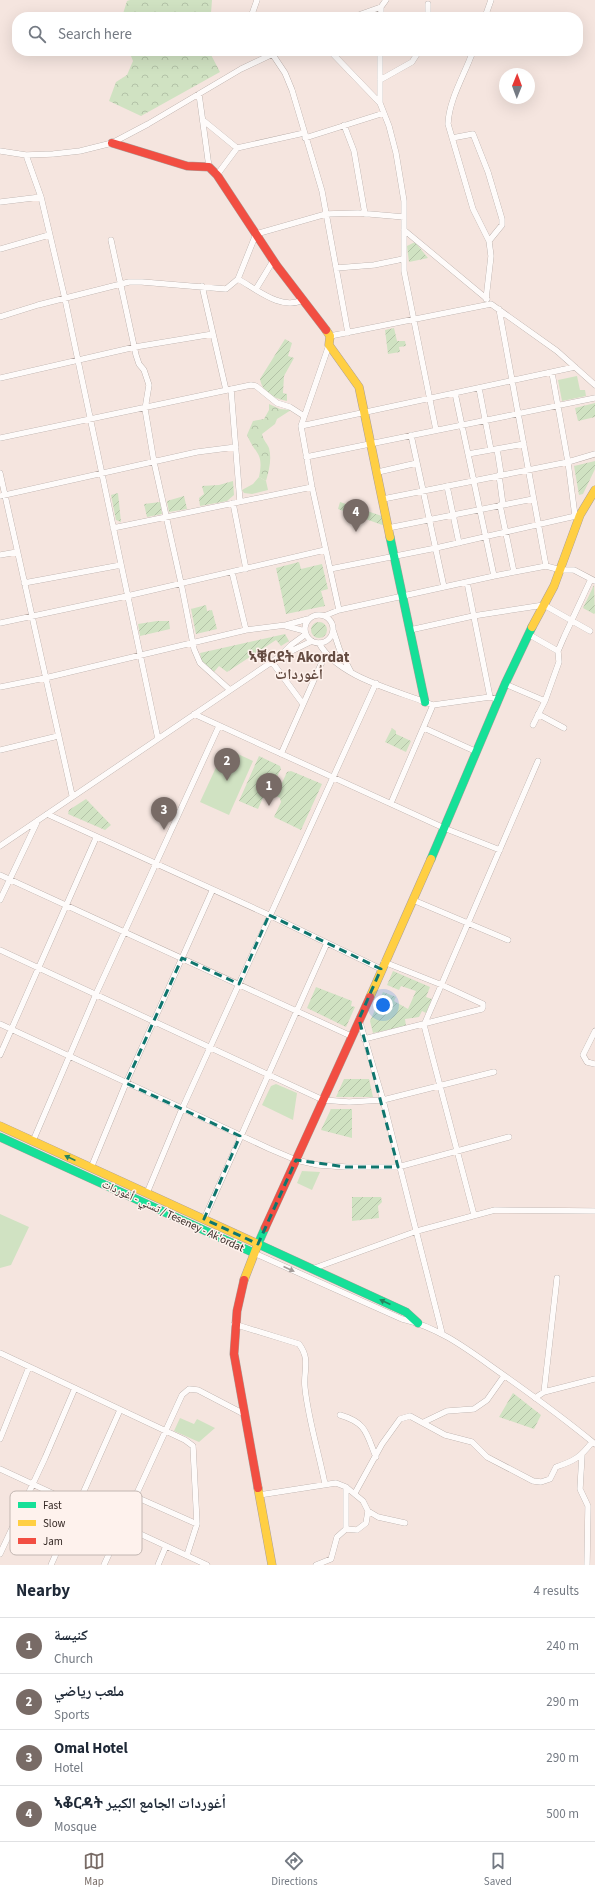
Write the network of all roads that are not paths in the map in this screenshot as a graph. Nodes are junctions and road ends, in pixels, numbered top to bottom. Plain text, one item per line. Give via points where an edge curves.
1 (257, 0) edge
2 (386, 0) edge
3 (490, 0) edge
4 (428, 4) dead end
5 (381, 7) junction
6 (253, 12) edge
7 (366, 12) edge
8 (381, 12) edge
9 (428, 12) edge
10 (486, 12) edge
11 (264, 56) edge
12 (274, 56) edge
13 (335, 56) edge
14 (380, 56) edge
15 (416, 56) edge
16 (471, 56) edge
17 (380, 80) junction
18 (199, 94) junction
19 (380, 102) junction
20 (384, 113) junction
21 (204, 121) junction
22 (344, 125) junction
23 (305, 135) junction
24 (452, 138) junction
25 (112, 143) junction
26 (237, 148) junction
27 (0, 151) edge
28 (26, 155) junction
29 (208, 167) junction
30 (217, 175) junction
31 (41, 197) junction
32 (0, 202) edge
33 (326, 214) junction
34 (365, 214) junction
35 (404, 217) junction
36 (404, 230) junction
37 (256, 234) junction
38 (48, 235) junction
39 (111, 240) dead end
40 (489, 241) junction
41 (0, 249) edge
42 (403, 259) junction
43 (273, 261) junction
44 (336, 268) junction
45 (238, 279) junction
46 (121, 283) junction
47 (202, 286) junction
48 (256, 289) junction
49 (65, 299) junction
50 (486, 299) junction
51 (302, 300) junction
52 (491, 304) junction
53 (499, 309) junction
54 (0, 317) edge
55 (413, 320) junction
56 (348, 333) junction
57 (213, 334) junction
58 (330, 336) junction
59 (329, 345) junction
60 (135, 347) junction
61 (77, 360) junction
62 (575, 367) junction
63 (552, 373) junction
64 (0, 378) edge
65 (512, 381) junction
66 (595, 385) edge
67 (479, 388) junction
68 (229, 390) junction
69 (455, 393) junction
70 (429, 398) junction
71 (595, 398) edge
72 (558, 405) junction
73 (145, 409) junction
74 (365, 413) junction
75 (518, 413) junction
76 (304, 416) junction
77 (91, 420) junction
78 (485, 420) junction
79 (461, 425) junction
80 (301, 426) junction
81 (436, 430) junction
82 (411, 435) junction
83 (0, 438) edge
84 (372, 444) junction
85 (524, 444) junction
86 (236, 447) junction
87 (494, 449) junction
88 (468, 454) junction
89 (595, 454) edge
90 (306, 457) junction
91 (154, 462) junction
92 (568, 462) junction
93 (417, 463) junction
94 (528, 469) junction
95 (378, 472) junction
96 (0, 473) edge
97 (102, 474) junction
98 (500, 475) junction
99 (473, 481) junction
100 (447, 486) junction
101 (312, 487) junction
102 (595, 490) edge
103 (423, 491) junction
104 (2, 496) edge
105 (383, 499) junction
106 (533, 499) junction
107 (236, 502) junction
108 (501, 505) junction
109 (480, 510) junction
110 (454, 515) junction
111 (578, 516) junction
112 (167, 518) junction
113 (430, 520) junction
114 (538, 526) junction
115 (113, 528) junction
116 (388, 528) junction
117 (506, 532) junction
118 (485, 537) junction
119 (459, 543) junction
120 (436, 548) junction
121 (325, 550) junction
122 (17, 552) junction
123 (0, 555) edge
124 (395, 556) junction
125 (121, 565) junction
126 (546, 566) junction
127 (246, 569) junction
128 (330, 569) junction
129 (561, 570) junction
130 (232, 572) junction
131 (514, 572) junction
132 (494, 576) junction
133 (593, 580) edge
134 (467, 582) junction
135 (24, 583) junction
136 (181, 583) junction
137 (444, 587) junction
138 (127, 596) junction
139 (403, 596) junction
140 (544, 605) junction
141 (339, 610) junction
142 (31, 616) junction
143 (324, 616) junction
144 (473, 616) junction
145 (308, 619) junction
146 (572, 621) junction
147 (0, 623) edge
148 (286, 625) junction
149 (246, 630) junction
150 (333, 630) junction
151 (410, 630) junction
152 (590, 631) dead end
153 (305, 632) junction
154 (528, 634) junction
155 (312, 641) junction
156 (193, 642) junction
157 (319, 643) junction
158 (558, 651) junction
159 (326, 653) junction
160 (139, 655) junction
161 (279, 657) junction
162 (272, 662) junction
163 (351, 672) junction
164 (45, 678) junction
165 (376, 683) junction
166 (505, 684) junction
167 (0, 687) edge
168 (230, 690) junction
169 (490, 697) junction
170 (499, 700) junction
171 (545, 701) junction
172 (425, 702) junction
173 (303, 704) junction
174 (433, 705) junction
175 (194, 714) junction
176 (538, 714) junction
177 (533, 725) dead end
178 (219, 726) junction
179 (424, 728) junction
180 (564, 728) dead end
181 (58, 736) junction
182 (158, 738) junction
183 (0, 750) edge
184 (477, 752) junction
185 (281, 754) junction
186 (538, 761) dead end
187 (333, 777) junction
188 (72, 795) junction
189 (391, 803) junction
190 (48, 814) junction
191 (38, 820) junction
192 (444, 828) junction
193 (96, 838) junction
194 (0, 846) edge
195 (500, 850) junction
196 (155, 864) junction
197 (0, 875) edge
198 (10, 879) junction
199 (212, 891) junction
200 (0, 900) edge
201 (413, 900) junction
202 (67, 905) junction
203 (269, 916) junction
204 (468, 923) junction
205 (124, 932) junction
206 (508, 940) dead end
207 (327, 943) junction
208 (0, 950) edge
209 (182, 958) junction
210 (383, 966) junction
211 (38, 968) junction
212 (239, 984) junction
213 (442, 986) junction
214 (96, 994) junction
215 (296, 1010) junction
216 (359, 1019) junction
217 (154, 1021) junction
218 (0, 1024) edge
219 (424, 1025) junction
220 (11, 1029) junction
221 (595, 1031) edge
222 (351, 1036) junction
223 (364, 1039) junction
224 (210, 1047) junction
225 (0, 1054) edge
226 (69, 1056) junction
227 (595, 1064) edge
228 (494, 1072) dead end
229 (269, 1074) junction
230 (126, 1083) junction
231 (442, 1086) junction
232 (323, 1100) junction
233 (383, 1100) junction
234 (182, 1109) junction
235 (0, 1126) edge
236 (240, 1136) junction
237 (509, 1137) dead end
238 (0, 1138) edge
239 (33, 1141) junction
240 (456, 1151) junction
241 (296, 1160) junction
242 (398, 1167) junction
243 (91, 1168) junction
244 (147, 1193) junction
245 (595, 1211) edge
246 (474, 1215) junction
247 (204, 1219) junction
248 (417, 1231) junction
249 (258, 1244) junction
250 (254, 1253) junction
251 (312, 1268) junction
252 (557, 1278) dead end
253 (418, 1323) junction
254 (234, 1324) junction
255 (442, 1333) junction
256 (0, 1354) edge
257 (29, 1367) junction
258 (504, 1376) junction
259 (595, 1379) edge
260 (75, 1388) junction
261 (544, 1392) junction
262 (535, 1398) junction
263 (120, 1410) junction
264 (244, 1414) junction
265 (340, 1415) dead end
266 (424, 1422) junction
267 (165, 1431) junction
268 (0, 1439) edge
269 (593, 1443) edge
270 (582, 1454) junction
271 (376, 1457) junction
272 (0, 1469) edge
273 (32, 1484) junction
274 (325, 1484) junction
275 (346, 1487) junction
276 (29, 1491) edge
277 (47, 1491) edge
278 (84, 1491) edge
279 (139, 1491) edge
280 (355, 1493) junction
281 (259, 1495) junction
282 (142, 1500) edge
283 (368, 1511) junction
284 (405, 1523) dead end
285 (197, 1524) junction
286 (346, 1529) junction
287 (10, 1532) edge
288 (142, 1535) edge
289 (166, 1546) junction
290 (0, 1554) edge
291 (56, 1555) edge
292 (109, 1555) edge
293 (186, 1555) junction
294 (52, 1565) edge
295 (104, 1565) edge
296 (158, 1565) edge
297 (207, 1565) edge
298 (272, 1565) edge
299 (316, 1565) edge
300 (587, 1565) edge

1 - 6 street
2 - 5 street
3 - 10 street
4 - 9 street
5 - 7 street
5 - 8 street
11 - 18 street
12 - 23 street via 285,74
13 - 19 street
14 - 17 street
15 - 17 street via 412,62
16 - 24 street via 448,116
17 - 19 street
18 - 21 street
18 - 25 street
19 - 20 street
20 - 22 street
20 - 35 street via 396,153
21 - 26 street
21 - 29 street
22 - 23 street
22 - 34 street via 354,151
23 - 26 street
23 - 33 street via 322,191
24 - 40 street via 473,209
24 - 40 street via 473,134 483,159 502,219 502,225
25 - 28 street via 80,151
25 - 29 street via 187,166
26 - 30 street
27 - 28 street
28 - 31 street
29 - 30 street
30 - 37 street
31 - 32 street
31 - 38 street
33 - 34 street
33 - 37 street
33 - 44 street
34 - 35 street
35 - 36 street
36 - 42 street
36 - 50 street
37 - 43 street
37 - 45 street
38 - 41 street
38 - 49 street
39 - 46 street
40 - 50 street via 491,256
42 - 44 street via 374,265
42 - 55 street
43 - 48 street
43 - 51 street
44 - 56 street
45 - 47 street via 226,289
45 - 48 street
46 - 47 street
46 - 49 street
46 - 60 street
47 - 57 street
48 - 51 street via 290,304
49 - 54 street
49 - 61 street
50 - 52 street
51 - 58 street
52 - 53 street
52 - 55 street
53 - 62 street
53 - 65 street
55 - 56 street
55 - 70 street
56 - 58 street
57 - 60 street
57 - 68 street
58 - 59 street
59 - 74 street via 359,388
59 - 76 street
60 - 61 street
60 - 73 street via 139,364 149,385
61 - 64 street
61 - 77 street
62 - 63 street
62 - 66 street
63 - 65 street
63 - 72 street
65 - 67 street
65 - 75 street
67 - 69 street
67 - 78 street
68 - 73 street
68 - 76 street via 256,386 277,403
68 - 86 street
69 - 70 street
69 - 79 street
70 - 74 street
70 - 81 street
71 - 72 street
72 - 75 street
72 - 92 street
73 - 77 street
73 - 91 street
74 - 80 street
74 - 84 street
75 - 78 street
75 - 85 street
76 - 80 street
77 - 83 street
77 - 97 street
78 - 79 street
78 - 87 street
79 - 81 street
79 - 88 street
80 - 90 street
81 - 82 street
82 - 84 street
82 - 93 street
84 - 90 street
84 - 95 street
85 - 87 street
85 - 94 street
86 - 91 street via 217,448
86 - 107 street
87 - 88 street
87 - 98 street
88 - 99 street
89 - 92 street
90 - 101 street
91 - 97 street
91 - 112 street
92 - 94 street
92 - 111 street
93 - 95 street
93 - 103 street
94 - 98 street
94 - 106 street
95 - 105 street
96 - 104 street
97 - 104 street
97 - 115 street
98 - 99 street
98 - 108 street
99 - 100 street
99 - 109 street
100 - 103 street
100 - 110 street
101 - 107 street
101 - 121 street
102 - 111 street
103 - 105 street
103 - 113 street
104 - 122 street
105 - 116 street
106 - 108 street
106 - 114 street
107 - 112 street
107 - 127 street
108 - 109 street
108 - 117 street
109 - 110 street
109 - 118 street
110 - 113 street
110 - 119 street
111 - 114 street
111 - 129 street
112 - 115 street
112 - 136 street
113 - 116 street
113 - 120 street
114 - 117 street
114 - 126 street
115 - 125 street
116 - 124 street
117 - 118 street
117 - 131 street
118 - 119 street
118 - 132 street
119 - 120 street
120 - 124 street
120 - 137 street
121 - 127 street
121 - 128 street
122 - 123 street
122 - 135 street
124 - 128 street
124 - 139 street
125 - 135 street
125 - 138 street
126 - 129 street
126 - 131 street
127 - 130 street
128 - 141 street
129 - 133 street via 574,570
129 - 140 street
130 - 136 street
130 - 149 street
131 - 132 street
132 - 134 street
133 - 146 street
134 - 137 street
134 - 144 street
135 - 142 street
136 - 138 street
136 - 156 street
137 - 139 street
138 - 142 street
138 - 160 street
139 - 141 street
139 - 151 street
140 - 144 street
140 - 146 street
140 - 154 street
141 - 143 street
142 - 147 street
142 - 164 street
143 - 145 street via 316,615
143 - 150 street via 331,621
144 - 151 street
144 - 169 street
145 - 148 street
145 - 153 street
146 - 152 street
146 - 158 street
148 - 149 street
148 - 153 street
149 - 156 street
150 - 157 street via 326,641
150 - 163 street
151 - 172 street
153 - 155 street
153 - 161 street
154 - 158 street
154 - 166 street
155 - 157 street
155 - 161 street
156 - 160 street
156 - 168 street via 200,663
157 - 159 street
158 - 171 street via 559,662
159 - 163 street via 333,661
159 - 173 street
160 - 164 street
160 - 182 street
161 - 162 street
162 - 168 street
162 - 173 street
163 - 165 street
164 - 167 street
164 - 181 street
165 - 172 street
165 - 187 street
166 - 170 street
166 - 171 street
168 - 175 street
169 - 170 street
169 - 174 street
170 - 184 street
171 - 176 street
172 - 174 street
173 - 185 street
174 - 179 street
175 - 178 street
175 - 182 street
176 - 177 street
176 - 180 street
178 - 185 street
178 - 196 street
179 - 184 street
179 - 189 street
181 - 183 street
181 - 188 street
182 - 188 street
184 - 192 street
185 - 187 street
186 - 195 street
187 - 189 street
187 - 203 street
188 - 190 street
189 - 192 street
190 - 191 street
190 - 193 street
191 - 194 street
191 - 198 street
192 - 195 street
192 - 201 street
193 - 196 street
193 - 202 street
195 - 204 street
196 - 199 street
196 - 205 street
197 - 198 street
198 - 200 street
198 - 202 street
199 - 203 street
199 - 209 street
201 - 204 street
201 - 210 street
202 - 205 street
202 - 211 street
203 - 207 street
203 - 212 street
204 - 206 street
204 - 213 street
205 - 209 street
205 - 214 street
207 - 210 street
207 - 215 street
208 - 211 street
209 - 212 street
209 - 217 street
210 - 213 street
210 - 216 street
211 - 214 street
211 - 220 street
212 - 215 street
212 - 224 street
213 - 219 street
213 - 219 street via 483,1004 484,1007
214 - 217 street
214 - 226 street
215 - 222 street
215 - 229 street
216 - 222 street
216 - 223 street
217 - 224 street
217 - 230 street
218 - 220 street
219 - 223 street
219 - 231 street
220 - 225 street
220 - 226 street
221 - 227 street via 584,1055 587,1062
222 - 232 street
223 - 233 street
224 - 229 street
224 - 234 street
226 - 230 street
226 - 239 street
228 - 231 street
229 - 232 street
229 - 236 street
230 - 234 street
230 - 243 street
231 - 233 street
231 - 240 street
232 - 233 street
232 - 241 street
233 - 242 street
234 - 236 street
234 - 244 street
235 - 239 street
236 - 241 street
236 - 247 street
237 - 240 street
238 - 250 street, تسني - أغوردات / Teseney - Ak'ordat
243 -> 239 street
240 - 242 street
240 - 246 street
241 - 242 street via 346,1167
241 - 249 street
242 - 248 street
243 - 244 street
244 - 247 street
245 - 246 street via 495,1210
246 - 248 street
247 - 249 street
248 - 251 street
248 - 255 street via 424,1268
249 - 250 street
249 - 251 street
250 -> 253 street via 402,1319
250 - 254 street, تسني - أغوردات / Teseney - Ak'ordat via 242,1285
253 -> 251 street via 406,1312
252 - 261 street
253 - 255 street
254 - 264 street, تسني - أغوردات / Teseney - Ak'ordat via 234,1354
254 - 274 street via 299,1344 304,1350 307,1359 305,1388
255 - 258 street
256 - 257 street
257 - 260 street
257 - 268 street
258 - 262 street
258 - 266 street via 487,1400 474,1409 447,1411
259 - 261 street
260 - 263 street
260 - 273 street
261 - 262 street
262 - 269 street
263 - 267 street
263 - 278 street
264 - 267 street via 198,1390 189,1389 182,1396
264 - 281 street, تسني - أغوردات / Teseney - Ak'ordat
265 - 271 street via 355,1419 365,1429
266 - 270 street via 445,1435 472,1442 487,1457 534,1481 550,1479 556,1467 570,1463
266 - 271 street via 410,1416 400,1419
267 - 279 street
267 - 285 street via 192,1446
269 - 270 street
270 - 300 street via 580,1489 588,1506
271 - 280 street
272 - 273 street
273 - 276 street
273 - 277 street
274 - 275 street via 336,1483
274 - 281 street
275 - 280 street
275 - 286 street
280 - 283 street
281 - 298 street, تسني - أغوردات / Teseney - Ak'ordat
282 - 285 street
283 - 284 street via 378,1517
283 - 286 street via 366,1523 357,1530
285 - 293 street
286 - 299 street via 337,1537 331,1559
287 - 290 street
288 - 289 street
289 - 293 street
289 - 296 street
291 - 294 street
292 - 295 street
293 - 297 street

